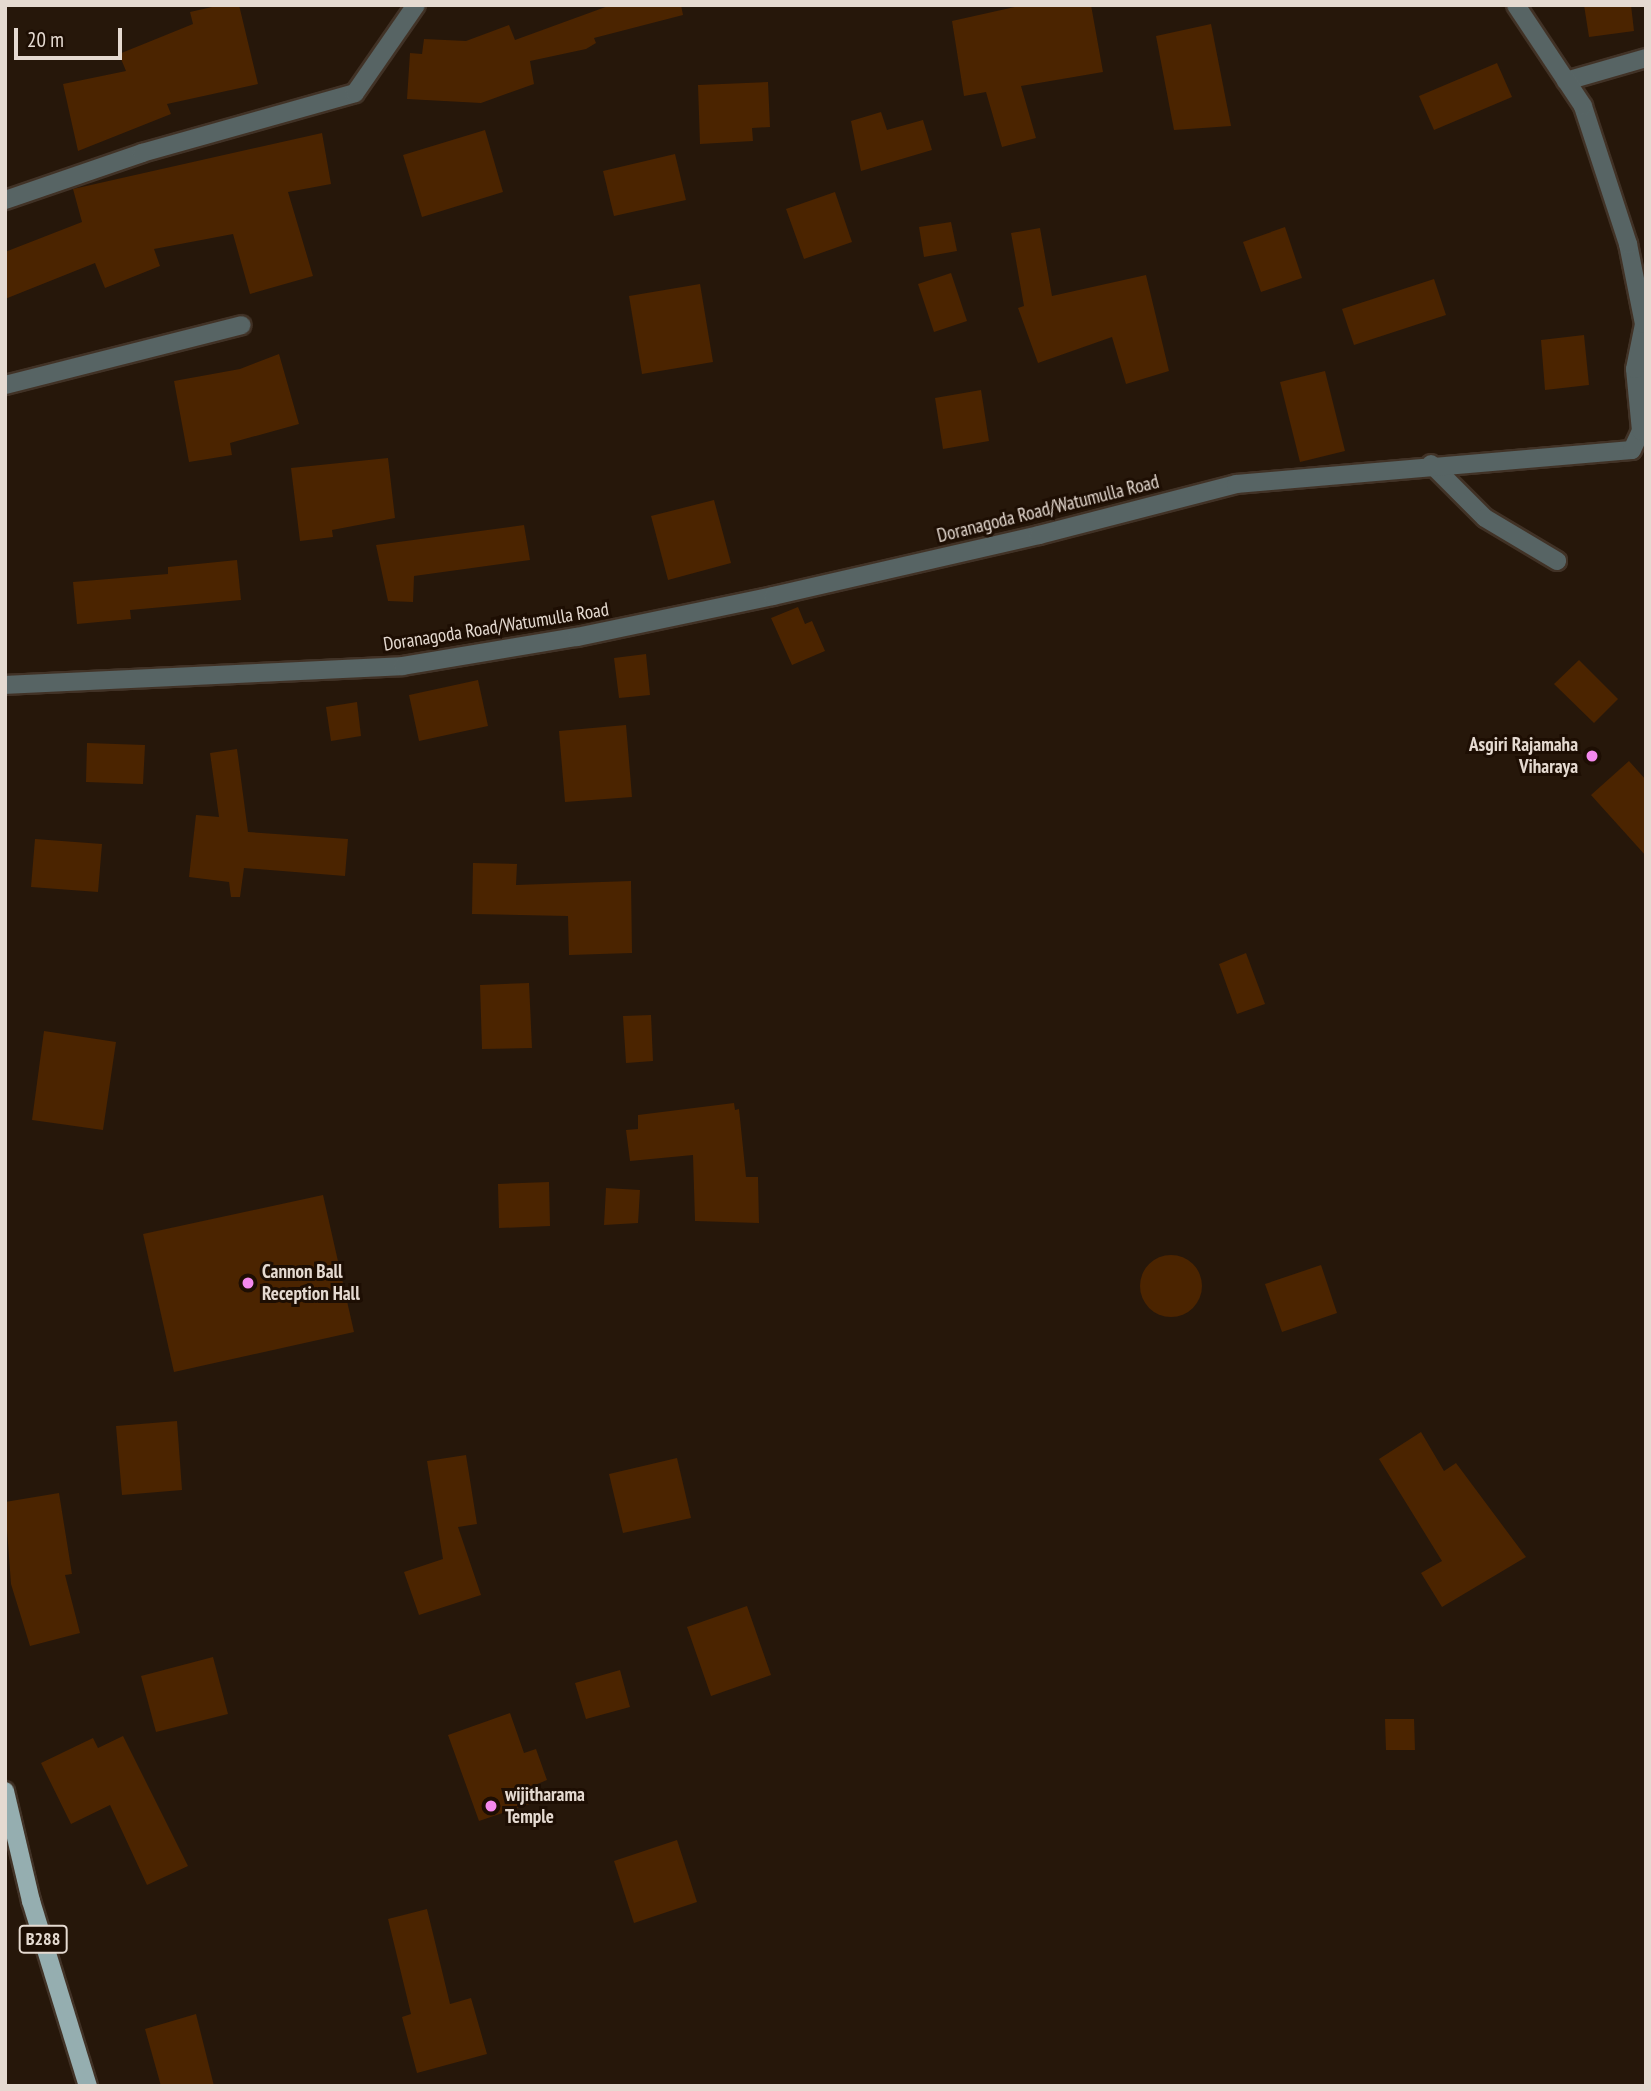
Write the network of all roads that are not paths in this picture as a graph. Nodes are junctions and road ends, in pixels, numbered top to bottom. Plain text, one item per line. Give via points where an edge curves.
1 (416, 5) edge
2 (1516, 5) edge
3 (1646, 58) edge
4 (1566, 81) junction
5 (5, 200) edge
6 (242, 325) dead end
7 (5, 385) edge
8 (1639, 449) edge
9 (1432, 464) junction
10 (1557, 561) dead end
11 (5, 685) edge
12 (5, 1791) edge
13 (88, 2086) edge

1 - 5 street via 355,93 142,153
2 - 4 street, Doranagoda Road/Watumulla Road
3 - 4 street
4 - 8 street, Doranagoda Road/Watumulla Road via 1583,106 1628,244 1644,324 1635,369
6 - 7 street
8 - 9 street, Doranagoda Road/Watumulla Road
9 - 10 street via 1485,518
9 - 11 street, Doranagoda Road/Watumulla Road via 1236,484 773,596 577,637 403,666
12 - 13 main road, B288 via 31,1901

